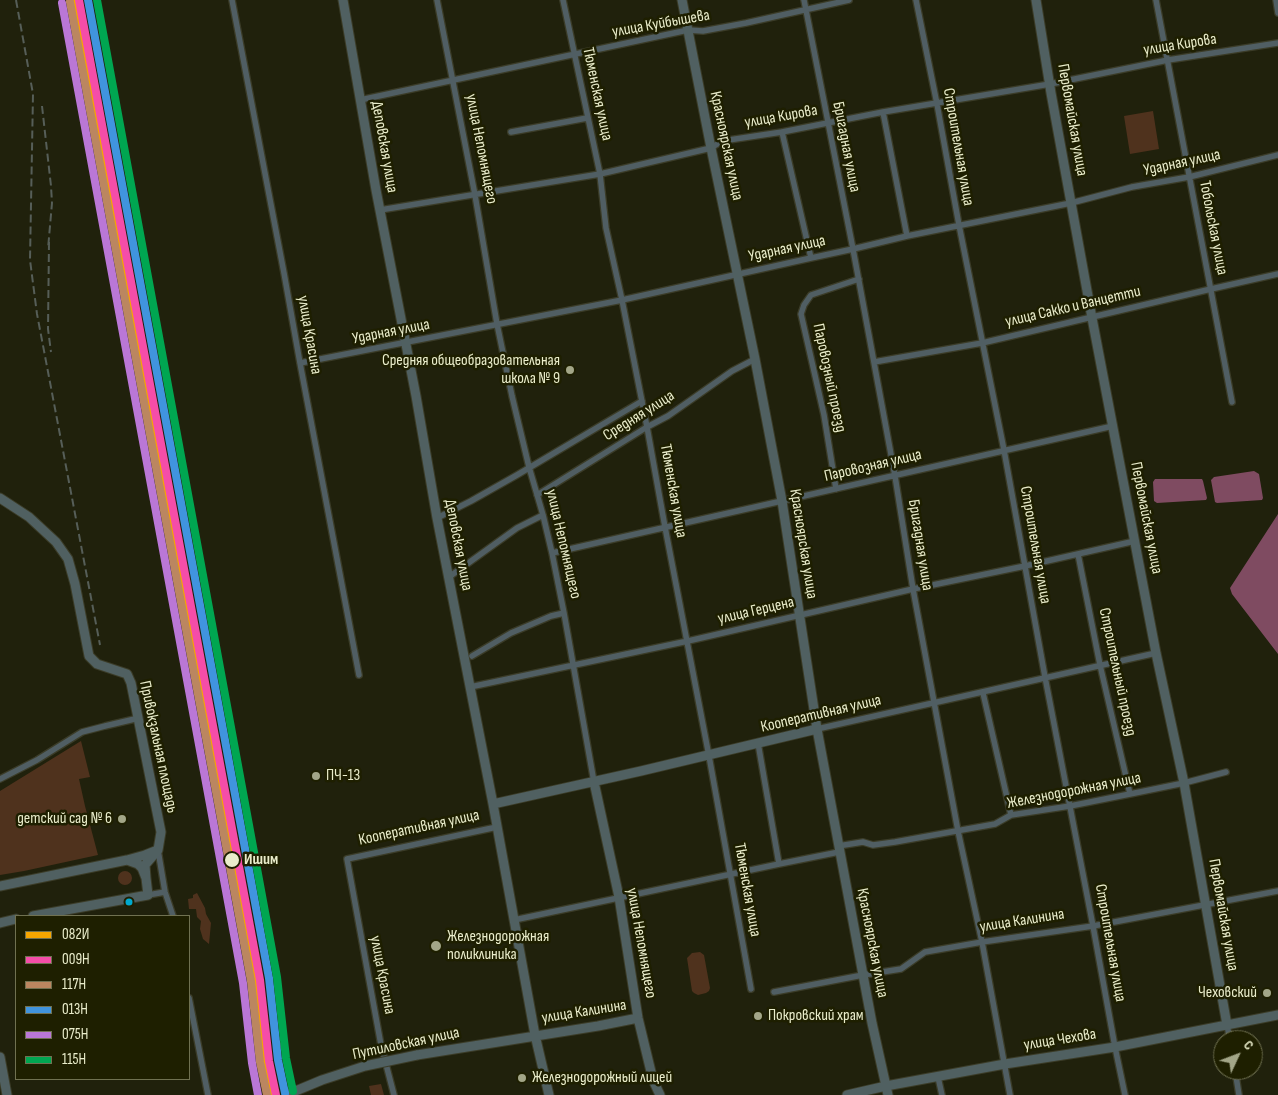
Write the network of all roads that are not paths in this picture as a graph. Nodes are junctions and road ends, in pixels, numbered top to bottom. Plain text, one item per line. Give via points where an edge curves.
1 (232, 0) edge
2 (342, 0) edge
3 (437, 0) edge
4 (563, 0) edge
5 (682, 0) edge
6 (804, 0) edge
7 (849, 0) edge
8 (916, 0) edge
9 (1036, 0) edge
10 (1156, 0) edge
11 (1276, 0) edge
12 (805, 10) junction
13 (1278, 13) edge
14 (688, 30) junction
15 (1278, 44) edge
16 (574, 54) junction
17 (1168, 60) junction
18 (453, 80) junction
19 (1050, 84) junction
20 (360, 100) junction
21 (937, 104) junction
22 (883, 112) junction
23 (587, 118) junction
24 (827, 122) junction
25 (510, 132) dead end
26 (782, 132) junction
27 (711, 148) junction
28 (1278, 155) edge
29 (600, 174) junction
30 (1189, 177) junction
31 (475, 196) junction
32 (1071, 204) junction
33 (380, 210) junction
34 (959, 225) junction
35 (906, 236) junction
36 (853, 249) junction
37 (811, 258) junction
38 (738, 274) junction
39 (1278, 274) edge
40 (859, 279) junction
41 (1210, 289) junction
42 (622, 300) junction
43 (1092, 318) junction
44 (498, 324) junction
45 (405, 342) junction
46 (982, 343) junction
47 (755, 359) junction
48 (874, 362) junction
49 (300, 363) junction
50 (642, 401) junction
51 (1232, 402) dead end
52 (1113, 426) junction
53 (647, 427) junction
54 (1004, 450) junction
55 (529, 467) junction
56 (895, 476) junction
57 (836, 489) junction
58 (537, 496) junction
59 (0, 498) edge
60 (782, 501) junction
61 (543, 515) junction
62 (437, 518) junction
63 (665, 527) junction
64 (1135, 541) junction
65 (552, 553) junction
66 (1078, 554) junction
67 (1025, 566) junction
68 (449, 577) junction
69 (913, 589) junction
70 (564, 613) junction
71 (800, 615) junction
72 (688, 641) junction
73 (1156, 653) junction
74 (472, 656) dead end
75 (573, 665) junction
76 (1100, 665) junction
77 (358, 676) dead end
78 (1045, 677) junction
79 (470, 687) junction
80 (983, 693) junction
81 (935, 703) junction
82 (139, 718) junction
83 (817, 729) junction
84 (758, 743) junction
85 (709, 756) junction
86 (1226, 772) dead end
87 (0, 779) edge
88 (594, 782) junction
89 (1184, 783) junction
90 (1130, 794) junction
91 (493, 804) junction
92 (1070, 806) junction
93 (1010, 815) junction
94 (497, 826) junction
95 (958, 831) junction
96 (839, 849) junction
97 (158, 850) junction
98 (347, 859) joint
99 (127, 860) junction
100 (779, 864) junction
101 (730, 874) junction
102 (146, 878) junction
103 (0, 886) edge
104 (1278, 891) edge
105 (165, 892) junction
106 (148, 895) junction
107 (618, 897) junction
108 (1206, 905) junction
109 (38, 915) edge
110 (173, 915) edge
111 (15, 920) edge
112 (514, 920) junction
113 (0, 923) edge
114 (1093, 926) junction
115 (982, 942) junction
116 (863, 974) junction
117 (750, 989) dead end
118 (774, 992) dead end
119 (190, 1003) edge
120 (1278, 1016) edge
121 (638, 1018) junction
122 (1227, 1024) junction
123 (1228, 1030) edge
124 (535, 1035) junction
125 (1114, 1047) junction
126 (0, 1056) edge
127 (1005, 1064) junction
128 (938, 1077) junction
129 (1237, 1080) edge
130 (4, 1091) edge
131 (887, 1091) edge
132 (208, 1095) edge
133 (286, 1095) edge
134 (394, 1095) edge
135 (549, 1095) edge
136 (660, 1095) edge
137 (847, 1095) edge
138 (942, 1095) edge
139 (1010, 1095) edge
140 (1125, 1095) edge
141 (1239, 1095) edge

1 - 49 street, улица Красина
2 - 20 main road, Деповская улица
3 - 18 street, улица Непомнящего
4 - 16 street, Тюменская улица
5 - 14 main road, Красноярская улица
6 - 12 street, Бригадная улица
7 - 12 street, улица Куйбышева
8 - 21 street, Строительная улица
9 - 19 main road, Первомайская улица
10 - 17 street, Тобольская улица
11 - 13 street
12 - 14 street, улица Куйбышева via 703,31
12 - 24 street, Бригадная улица
14 - 16 street, улица Куйбышева
14 - 27 main road, Красноярская улица
15 - 17 street, улица Кирова
16 - 18 street, улица Куйбышева
16 - 23 street, Тюменская улица
17 - 19 street, улица Кирова
17 - 30 street, Тобольская улица
18 - 20 street, улица Куйбышева
18 - 31 street, улица Непомнящего
19 - 21 street, улица Кирова
19 - 32 main road, Первомайская улица
20 - 33 main road, Деповская улица
21 - 22 street, улица Кирова
21 - 34 street, Строительная улица
22 - 24 street, улица Кирова
22 - 35 street
23 - 25 street
23 - 29 street, Тюменская улица
24 - 26 street, улица Кирова
24 - 36 street, Бригадная улица
26 - 27 street, улица Кирова via 722,141
26 - 37 street
27 - 29 street, улица Кирова
27 - 38 main road, Красноярская улица
28 - 30 street, Ударная улица
29 - 31 street, улица Кирова
29 - 42 street, Тюменская улица via 606,228
30 - 32 street, Ударная улица via 1132,187
30 - 41 street, Тобольская улица
31 - 33 street, улица Кирова
31 - 44 street, улица Непомнящего
32 - 34 street, Ударная улица
32 - 43 main road, Первомайская улица
33 - 45 main road, Деповская улица
34 - 35 street, Ударная улица
34 - 46 street, Строительная улица
35 - 36 street, Ударная улица
36 - 37 street, Ударная улица
36 - 40 street, Бригадная улица
37 - 38 street, Ударная улица
38 - 42 street, Ударная улица
38 - 47 main road, Красноярская улица
39 - 41 street, улица Сакко и Ванцетти
40 - 48 street, Бригадная улица
40 - 57 street, Паровозный проезд via 811,295 801,314 824,415
41 - 43 street, улица Сакко и Ванцетти
41 - 51 street, Тобольская улица
42 - 44 street, Ударная улица
42 - 50 street, Тюменская улица
43 - 46 street, улица Сакко и Ванцетти
43 - 52 main road, Первомайская улица
44 - 45 street, Ударная улица
44 - 55 street, улица Непомнящего
45 - 49 street, Ударная улица
45 - 62 main road, Деповская улица
46 - 48 street, улица Сакко и Ванцетти
46 - 54 street, Строительная улица
47 - 53 street, Средняя улица
47 - 60 main road, Красноярская улица
48 - 56 street, Бригадная улица
49 - 77 street, улица Красина
50 - 53 street, Тюменская улица
50 - 55 street
52 - 54 street, Паровозная улица
52 - 64 main road, Первомайская улица
53 - 58 street, Средняя улица
53 - 63 street, Тюменская улица
54 - 56 street, Паровозная улица
54 - 67 street, Строительная улица
55 - 58 street, улица Непомнящего
55 - 62 street
56 - 57 street, Паровозная улица
56 - 69 street, Бригадная улица
57 - 60 street, Паровозная улица
58 - 61 street, улица Непомнящего
59 - 82 main road, Привокзальная площадь via 36,524 56,542 68,559 89,656 97,664 127,674
60 - 63 street, Паровозная улица
60 - 71 main road, Красноярская улица
61 - 65 street, улица Непомнящего
61 - 68 street via 516,528
62 - 68 main road, Деповская улица
63 - 65 street, Паровозная улица
63 - 72 street, Тюменская улица
64 - 66 street, улица Герцена
64 - 73 main road, Первомайская улица
65 - 70 street, улица Непомнящего
66 - 67 street, улица Герцена
66 - 76 street, Строительный проезд
67 - 69 street, улица Герцена
67 - 78 street, Строительная улица
68 - 79 main road, Деповская улица
69 - 71 street, улица Герцена
69 - 81 street, Бригадная улица
70 - 74 street via 511,633
70 - 75 street, улица Непомнящего
71 - 72 street, улица Герцена
71 - 83 main road, Красноярская улица
72 - 75 street, улица Герцена
72 - 85 street, Тюменская улица
73 - 76 street, Кооперативная улица
73 - 89 main road, Первомайская улица
75 - 79 street, улица Герцена
75 - 88 street, улица Непомнящего
76 - 78 street, Кооперативная улица
76 - 90 street, Строительный проезд
78 - 80 street, Кооперативная улица
78 - 92 street, Строительная улица
79 - 91 main road, Деповская улица
80 - 81 street, Кооперативная улица
80 - 93 street
81 - 83 street, Кооперативная улица
81 - 95 street, Бригадная улица
82 - 87 street via 82,732
82 - 97 main road, Привокзальная площадь via 161,832
83 - 84 main road, Кооперативная улица
83 - 96 main road, Красноярская улица
84 - 85 main road, Кооперативная улица
84 - 100 street
85 - 88 main road, Кооперативная улица
85 - 101 street, Тюменская улица
86 - 89 street, Железнодорожная улица
88 - 91 main road, Кооперативная улица
88 - 107 main road, улица Непомнящего
89 - 90 street, Железнодорожная улица
89 - 108 main road, Первомайская улица
90 - 92 street, Железнодорожная улица
91 - 94 main road, Деповская улица
92 - 93 street, Железнодорожная улица
92 - 114 street, Строительная улица
93 - 95 street, Железнодорожная улица via 995,824
94 - 98 street, Кооперативная улица
94 - 112 main road, Деповская улица
95 - 96 street, Железнодорожная улица via 895,842 863,842
95 - 115 street, Бригадная улица
96 - 100 street, Железнодорожная улица
96 - 116 main road, Красноярская улица
97 - 99 main road
97 - 102 main road via 145,865
97 - 105 street, Привокзальная площадь
98 - 134 street, улица Красина via 381,1045
99 - 102 main road via 138,864
99 - 103 main road
100 - 101 street, Железнодорожная улица
101 - 107 street, Железнодорожная улица
101 - 117 street, Тюменская улица
102 - 106 main road
104 - 108 street, улица Калинина
105 - 106 street
105 - 110 street, Привокзальная площадь
106 - 109 main road
107 - 112 street, Железнодорожная улица
107 - 121 main road, улица Непомнящего
108 - 114 street, улица Калинина
108 - 122 main road, Первомайская улица
111 - 113 main road
112 - 124 main road, Деповская улица
114 - 115 street, улица Калинина
114 - 125 street, Строительная улица
115 - 116 street, улица Калинина via 926,952 901,969
115 - 127 street, Бригадная улица
116 - 118 street, улица Калинина
116 - 131 main road, Красноярская улица
119 - 132 street
120 - 122 main road, улица Чехова
121 - 124 main road, улица Калинина
121 - 136 main road, улица Непомнящего via 653,1080
122 - 123 street, Первомайская улица
122 - 125 main road, улица Чехова
124 - 133 main road, Путиловская улица, bridge via 364,1066
124 - 135 main road, Деповская улица
125 - 127 main road, улица Чехова
125 - 140 street, Строительная улица
126 - 130 main road
127 - 128 main road, улица Чехова
127 - 139 street, Бригадная улица
128 - 131 main road, улица Чехова
128 - 138 street
129 - 141 street
131 - 137 main road, улица Чехова

